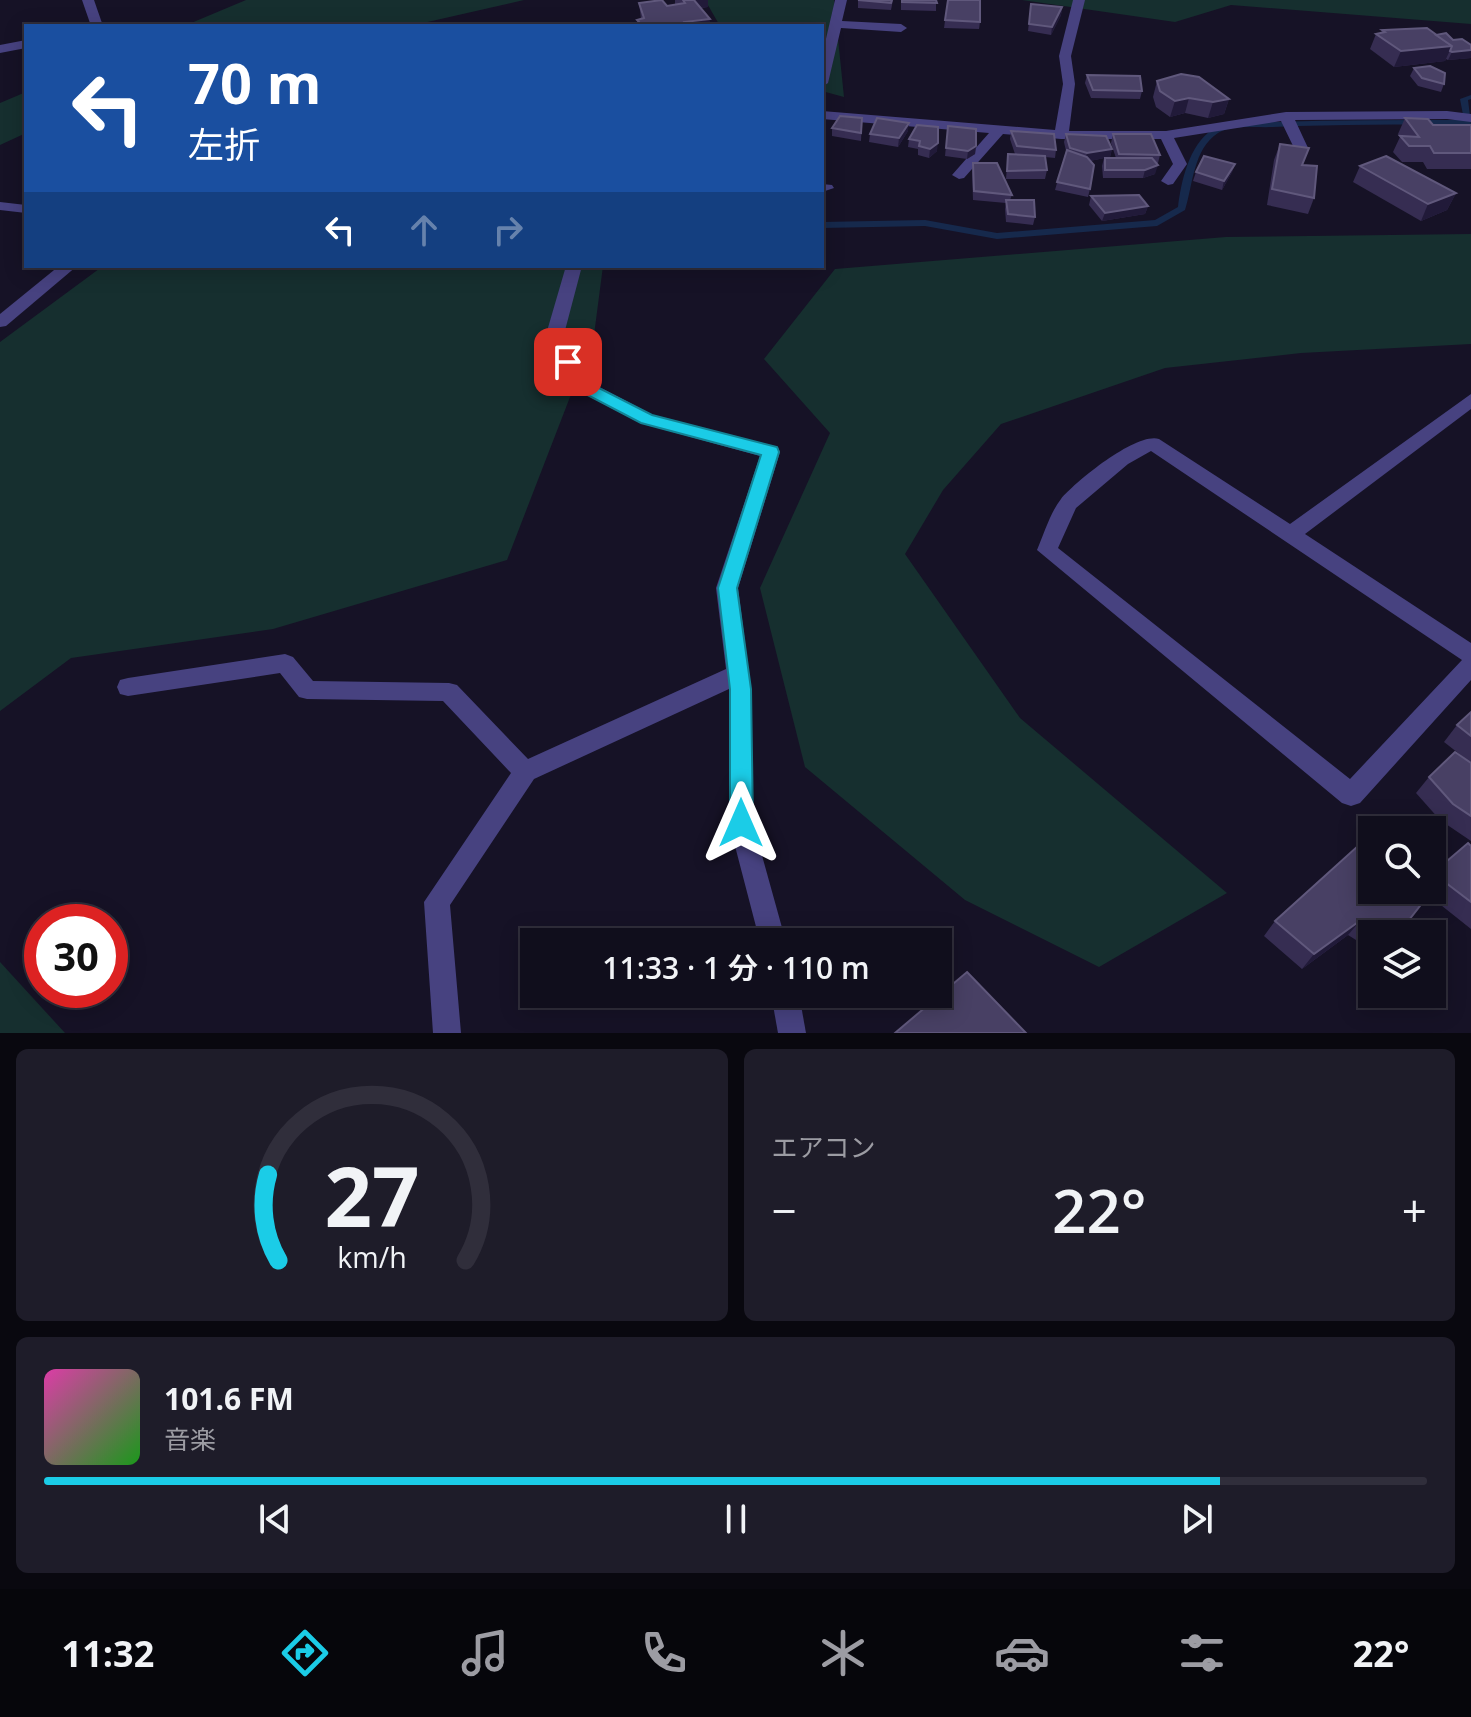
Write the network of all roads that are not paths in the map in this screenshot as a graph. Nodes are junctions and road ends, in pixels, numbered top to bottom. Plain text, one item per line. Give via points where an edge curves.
1 (88, 0) edge
2 (841, 0) edge
3 (1079, 0) edge
4 (96, 24) edge
5 (836, 24) junction
6 (901, 28) dead end
7 (24, 44) edge
8 (0, 49) edge
9 (824, 75) edge
10 (824, 115) edge
11 (1286, 116) junction
12 (1471, 118) edge
13 (998, 132) junction
14 (1061, 135) junction
15 (1166, 135) junction
16 (1302, 150) edge
17 (959, 175) dead end
18 (1168, 181) dead end
19 (0, 206) edge
20 (24, 209) edge
21 (67, 268) edge
22 (573, 268) edge
23 (0, 322) edge
24 (1471, 400) edge
25 (1290, 535) junction
26 (1471, 654) edge
27 (1471, 665) edge
28 (738, 674) junction
29 (128, 687) dead end
30 (525, 772) junction
31 (769, 928) edge
32 (788, 1008) edge
33 (447, 1033) edge
34 (792, 1033) edge

1 - 4 street
2 - 5 street
3 - 14 street via 1065,56 1069,84
5 - 6 street via 874,20
5 - 9 street
7 - 8 street
10 - 13 street
11 - 12 street
11 - 15 street
11 - 16 street
13 - 14 street
13 - 17 street
14 - 15 street
15 - 18 street via 1180,164
19 - 20 street
21 - 23 street
22 - 28 street via 554,338 581,385 647,419 771,452 727,588
24 - 25 street
25 - 26 street
25 - 27 street via 1152,443 1121,459 1068,504 1047,550 1351,795
28 - 30 street
28 - 31 street via 741,823
29 - 30 street via 285,663 307,690 449,692
30 - 33 street via 437,902
32 - 34 street

